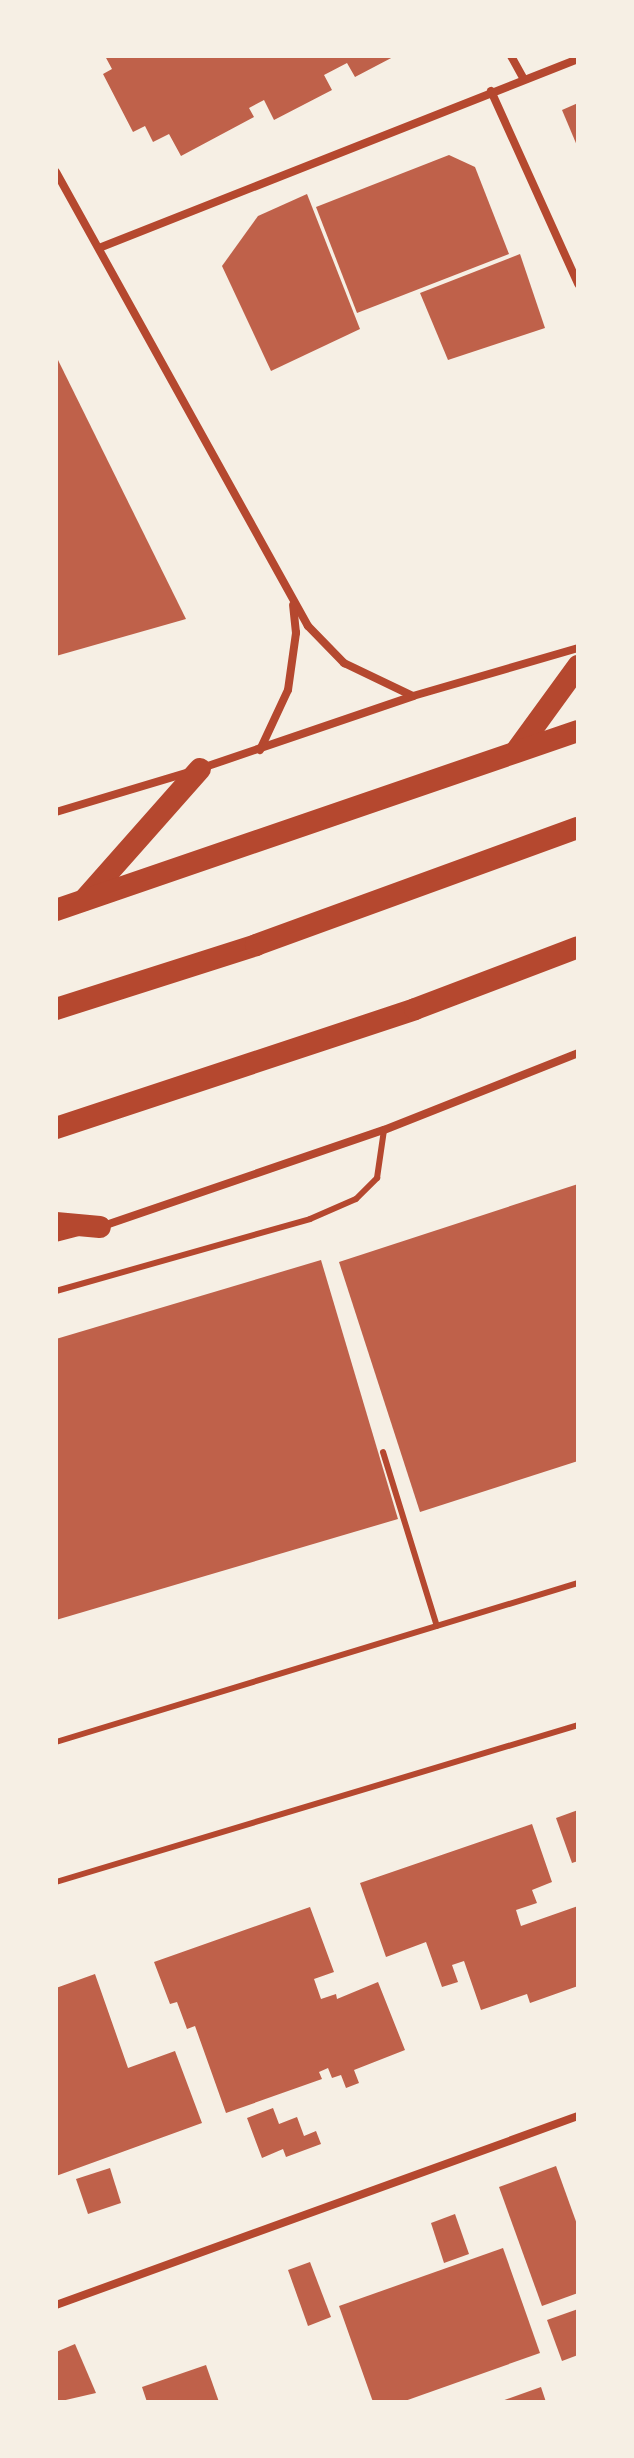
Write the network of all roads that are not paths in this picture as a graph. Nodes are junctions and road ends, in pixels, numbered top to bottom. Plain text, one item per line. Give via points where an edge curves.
1 (511, 56) edge
2 (578, 59) edge
3 (524, 79) junction
4 (491, 91) junction
5 (56, 172) edge
6 (99, 248) junction
7 (578, 284) edge
8 (293, 604) junction
9 (578, 648) edge
10 (578, 666) edge
11 (413, 696) junction
12 (578, 731) edge
13 (260, 750) junction
14 (517, 750) junction
15 (200, 769) junction
16 (56, 812) edge
17 (578, 828) edge
18 (83, 901) junction
19 (56, 910) edge
20 (578, 947) edge
21 (56, 1009) edge
22 (578, 1053) edge
23 (56, 1128) edge
24 (384, 1130) junction
25 (56, 1223) edge
26 (100, 1227) junction
27 (56, 1238) edge
28 (56, 1291) edge
29 (383, 1452) dead end
30 (578, 1583) edge
31 (437, 1626) junction
32 (578, 1725) edge
33 (56, 1742) edge
34 (56, 1882) edge
35 (578, 2116) edge
36 (56, 2305) edge

1 - 3 street
2 - 3 street
3 - 4 street
4 - 6 street
4 - 7 street
5 - 6 street
6 - 8 street
8 - 11 street via 344,663
8 - 13 street via 296,633 288,690
9 - 11 street
10 - 14 highway
11 - 13 street
12 - 14 highway
13 - 15 street
14 - 18 highway
15 - 16 street
15 - 18 highway
17 - 21 highway via 256,945
18 - 19 highway
20 - 23 highway via 415,1009
22 - 24 street
24 - 26 street
24 - 28 lane via 377,1178 356,1199 310,1219
25 - 26 highway
26 - 27 street
29 - 31 lane
30 - 31 lane
31 - 33 lane
32 - 34 lane
35 - 36 street

